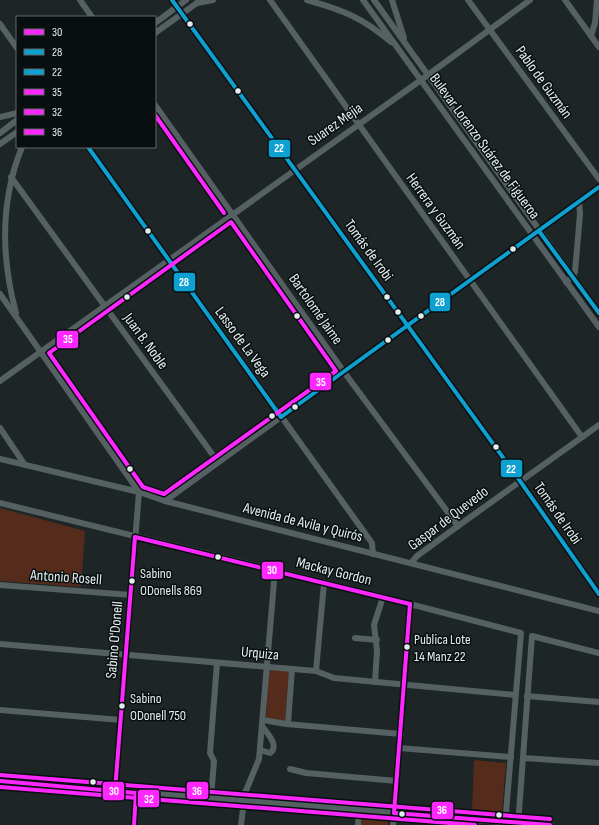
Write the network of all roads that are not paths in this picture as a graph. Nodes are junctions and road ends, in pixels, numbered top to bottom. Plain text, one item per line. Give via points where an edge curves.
1 (80, 0) edge
2 (172, 0) edge
3 (186, 0) edge
4 (213, 0) edge
5 (270, 0) edge
6 (308, 0) edge
7 (363, 0) edge
8 (374, 0) edge
9 (392, 0) edge
10 (468, 0) edge
11 (530, 0) edge
12 (565, 0) edge
13 (597, 0) edge
14 (198, 2) edge
15 (177, 7) junction
16 (182, 14) junction
17 (91, 16) edge
18 (156, 22) edge
19 (0, 24) edge
20 (489, 29) junction
21 (156, 32) edge
22 (591, 36) junction
23 (406, 45) junction
24 (16, 47) edge
25 (599, 47) edge
26 (398, 48) junction
27 (427, 75) junction
28 (421, 80) junction
29 (156, 106) edge
30 (16, 113) edge
31 (0, 117) edge
32 (16, 121) edge
33 (357, 124) junction
34 (0, 133) edge
35 (16, 133) edge
36 (0, 144) edge
37 (22, 148) edge
38 (89, 148) edge
39 (294, 169) junction
40 (11, 177) junction
41 (599, 179) edge
42 (599, 187) edge
43 (579, 201) junction
44 (232, 214) junction
45 (539, 231) junction
46 (533, 236) junction
47 (168, 260) junction
48 (573, 276) junction
49 (470, 281) junction
50 (566, 282) junction
51 (0, 294) edge
52 (105, 306) junction
53 (599, 313) edge
54 (17, 318) junction
55 (408, 326) junction
56 (599, 327) edge
57 (41, 352) junction
58 (344, 372) junction
59 (0, 381) edge
60 (281, 417) junction
61 (599, 425) edge
62 (0, 428) edge
63 (582, 437) junction
64 (0, 459) edge
65 (218, 462) junction
66 (25, 466) junction
67 (520, 481) junction
68 (139, 492) junction
69 (165, 501) junction
70 (0, 503) edge
71 (458, 526) junction
72 (135, 537) junction
73 (373, 554) junction
74 (411, 563) junction
75 (275, 570) junction
76 (324, 583) junction
77 (0, 585) edge
78 (599, 594) edge
79 (131, 595) junction
80 (383, 597) junction
81 (410, 604) junction
82 (599, 611) edge
83 (355, 638) dead end
84 (376, 640) junction
85 (0, 644) edge
86 (599, 653) edge
87 (126, 655) junction
88 (217, 663) junction
89 (267, 667) junction
90 (292, 669) junction
91 (316, 671) junction
92 (375, 682) junction
93 (404, 685) junction
94 (515, 695) junction
95 (527, 696) junction
96 (599, 702) edge
97 (0, 710) edge
98 (121, 720) junction
99 (262, 723) junction
100 (288, 724) junction
101 (400, 734) junction
102 (399, 748) junction
103 (260, 750) junction
104 (511, 758) junction
105 (523, 758) junction
106 (599, 764) edge
107 (290, 770) dead end
108 (0, 781) edge
109 (397, 781) junction
110 (115, 791) junction
111 (136, 793) junction
112 (211, 798) junction
113 (244, 801) junction
114 (359, 810) junction
115 (394, 813) junction
116 (506, 824) edge
117 (518, 824) edge
118 (134, 825) edge
119 (241, 825) edge
120 (358, 825) edge
121 (393, 825) edge
122 (550, 825) edge

1 - 17 street
2 - 15 street, Tomás de Irobi
3 - 15 street
4 - 14 street
5 - 33 street, Herrera y Guzmán
6 - 26 street via 361,19
7 - 26 street, Bulevar Lorenzo Suárez de Figueroa
8 - 23 street, Bulevar Lorenzo Suárez de Figueroa
9 - 23 street
10 - 20 street, Pablo de Guzmán
11 - 20 street, Suarez Mejia
12 - 22 street
13 - 22 street
14 - 16 street
15 - 16 street, Tomás de Irobi
15 - 18 street
16 - 21 street
16 - 39 street, Tomás de Irobi
19 - 24 street
20 - 27 street, Suarez Mejia
20 - 41 street, Pablo de Guzmán
22 - 25 street
23 - 27 street, Bulevar Lorenzo Suárez de Figueroa
26 - 28 street, Bulevar Lorenzo Suárez de Figueroa
27 - 28 street, Suarez Mejia
27 - 45 street, Bulevar Lorenzo Suárez de Figueroa
28 - 33 street, Suarez Mejia
28 - 46 street, Bulevar Lorenzo Suárez de Figueroa
29 - 44 street, Bartolomé Jaime
30 - 31 street
32 - 34 street
33 - 39 street, Suarez Mejia
33 - 49 street, Herrera y Guzmán
35 - 36 street
37 - 40 street
38 - 47 street, Lasso de La Vega
39 - 44 street, Suarez Mejia
39 - 55 street, Tomás de Irobi
40 - 52 street, Juan B. Noble
40 - 54 street via 5,210 4,259
42 - 43 street
43 - 45 street
43 - 48 street via 580,214
44 - 47 street, Suarez Mejia
44 - 58 street, Bartolomé Jaime
45 - 46 street
45 - 48 street, Bulevar Lorenzo Suárez de Figueroa
46 - 49 street
46 - 50 street, Bulevar Lorenzo Suárez de Figueroa
47 - 52 street, Suarez Mejia
47 - 60 street, Lasso de La Vega
48 - 50 street
48 - 53 street, Bulevar Lorenzo Suárez de Figueroa
49 - 55 street
49 - 63 street, Herrera y Guzmán
50 - 56 street, Bulevar Lorenzo Suárez de Figueroa
51 - 54 street
52 - 57 street, Suarez Mejia
52 - 65 street, Juan B. Noble
54 - 57 street
55 - 58 street
55 - 67 street, Tomás de Irobi
57 - 59 street, Suarez Mejia
57 - 68 street
58 - 60 street
58 - 71 street, Bartolomé Jaime
60 - 65 street
60 - 73 street, Lasso de La Vega via 372,543
61 - 63 street, Gaspar de Quevedo
62 - 66 street
63 - 67 street, Gaspar de Quevedo
64 - 66 street, Avenida de Avila y Quirós
65 - 69 street
66 - 68 street, Avenida de Avila y Quirós
67 - 71 street, Gaspar de Quevedo
67 - 78 street, Tomás de Irobi
68 - 69 street, Avenida de Avila y Quirós
68 - 72 street, Sabino O'Donell
69 - 73 street, Avenida de Avila y Quirós
70 - 72 street, Mackay Gordon
71 - 74 street, Gaspar de Quevedo
72 - 75 street, Mackay Gordon
72 - 79 street, Sabino O'Donell
73 - 74 street, Avenida de Avila y Quirós
74 - 82 street, Avenida de Avila y Quirós
75 - 76 street, Mackay Gordon
75 - 89 street
76 - 80 street, Mackay Gordon
76 - 91 street
77 - 79 street, Antonio Rosell
79 - 87 street, Sabino O'Donell
80 - 81 street, Mackay Gordon
80 - 84 street via 375,619
81 - 93 street
81 - 94 street, Mackay Gordon via 521,633
83 - 84 street
84 - 92 street
85 - 87 street, Urquiza
86 - 95 street via 532,636
87 - 88 street, Urquiza
87 - 98 street, Sabino O'Donell
88 - 89 street, Urquiza
88 - 112 street via 210,752 214,761
89 - 90 street, Urquiza
89 - 99 street
90 - 91 street, Urquiza
90 - 100 street
91 - 92 street, Urquiza via 334,678
92 - 93 street, Urquiza
93 - 94 street, Urquiza
93 - 101 street
94 - 104 street
95 - 96 street
95 - 105 street
97 - 98 street
98 - 110 street, Sabino O'Donell
99 - 100 street
99 - 103 street
99 - 103 street via 274,747 270,753
100 - 101 street
101 - 102 street
102 - 104 street
102 - 109 street
103 - 113 street
104 - 116 street
105 - 106 street
105 - 117 street
107 - 109 street
108 - 110 main road
109 - 115 street
110 - 111 main road
111 - 112 main road
111 - 118 street
112 - 113 main road
113 - 114 main road
113 - 119 street
114 - 115 main road
114 - 120 street
115 - 116 main road
115 - 121 street
116 - 117 main road
117 - 122 main road

